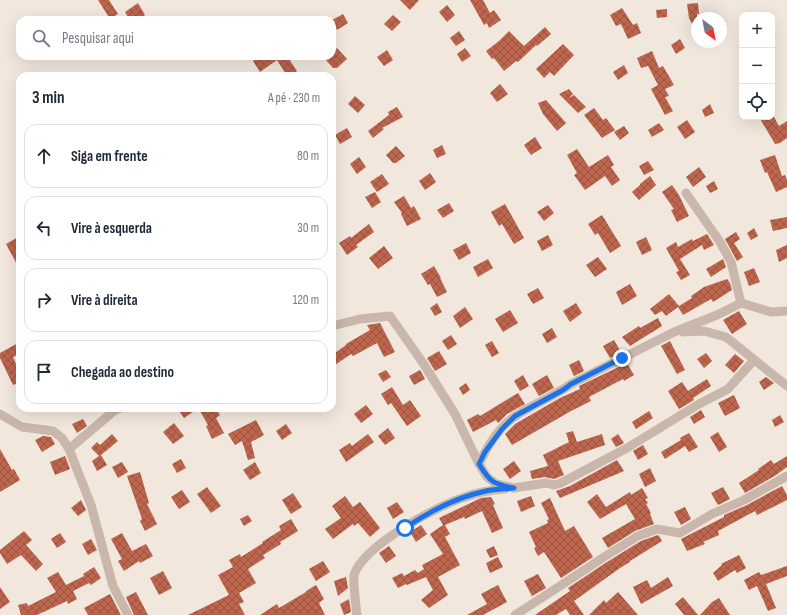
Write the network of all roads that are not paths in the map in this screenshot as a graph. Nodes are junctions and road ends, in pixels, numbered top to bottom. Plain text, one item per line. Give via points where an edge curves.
1 (686, 193) dead end
2 (741, 303) junction
3 (787, 311) edge
4 (336, 325) edge
5 (674, 332) junction
6 (754, 360) junction
7 (787, 386) edge
8 (113, 412) edge
9 (0, 414) edge
10 (69, 448) junction
11 (479, 464) junction
12 (787, 476) edge
13 (514, 488) junction
14 (128, 615) edge
15 (357, 615) edge
16 (515, 615) edge

1 - 2 street via 731,262
2 - 3 street via 771,312
2 - 5 street via 717,316
4 - 11 street via 390,316 424,363 455,414
5 - 6 street via 704,331 726,337
5 - 11 street via 571,384 515,416 502,429
6 - 7 street
6 - 13 street via 728,389 627,448 561,483
8 - 10 street
9 - 10 street via 22,427 53,431
10 - 14 street via 91,505 113,586
11 - 13 street via 487,477 496,484
12 - 16 street via 680,533 657,529 638,536
13 - 15 street via 488,491 443,506 376,547 354,576

